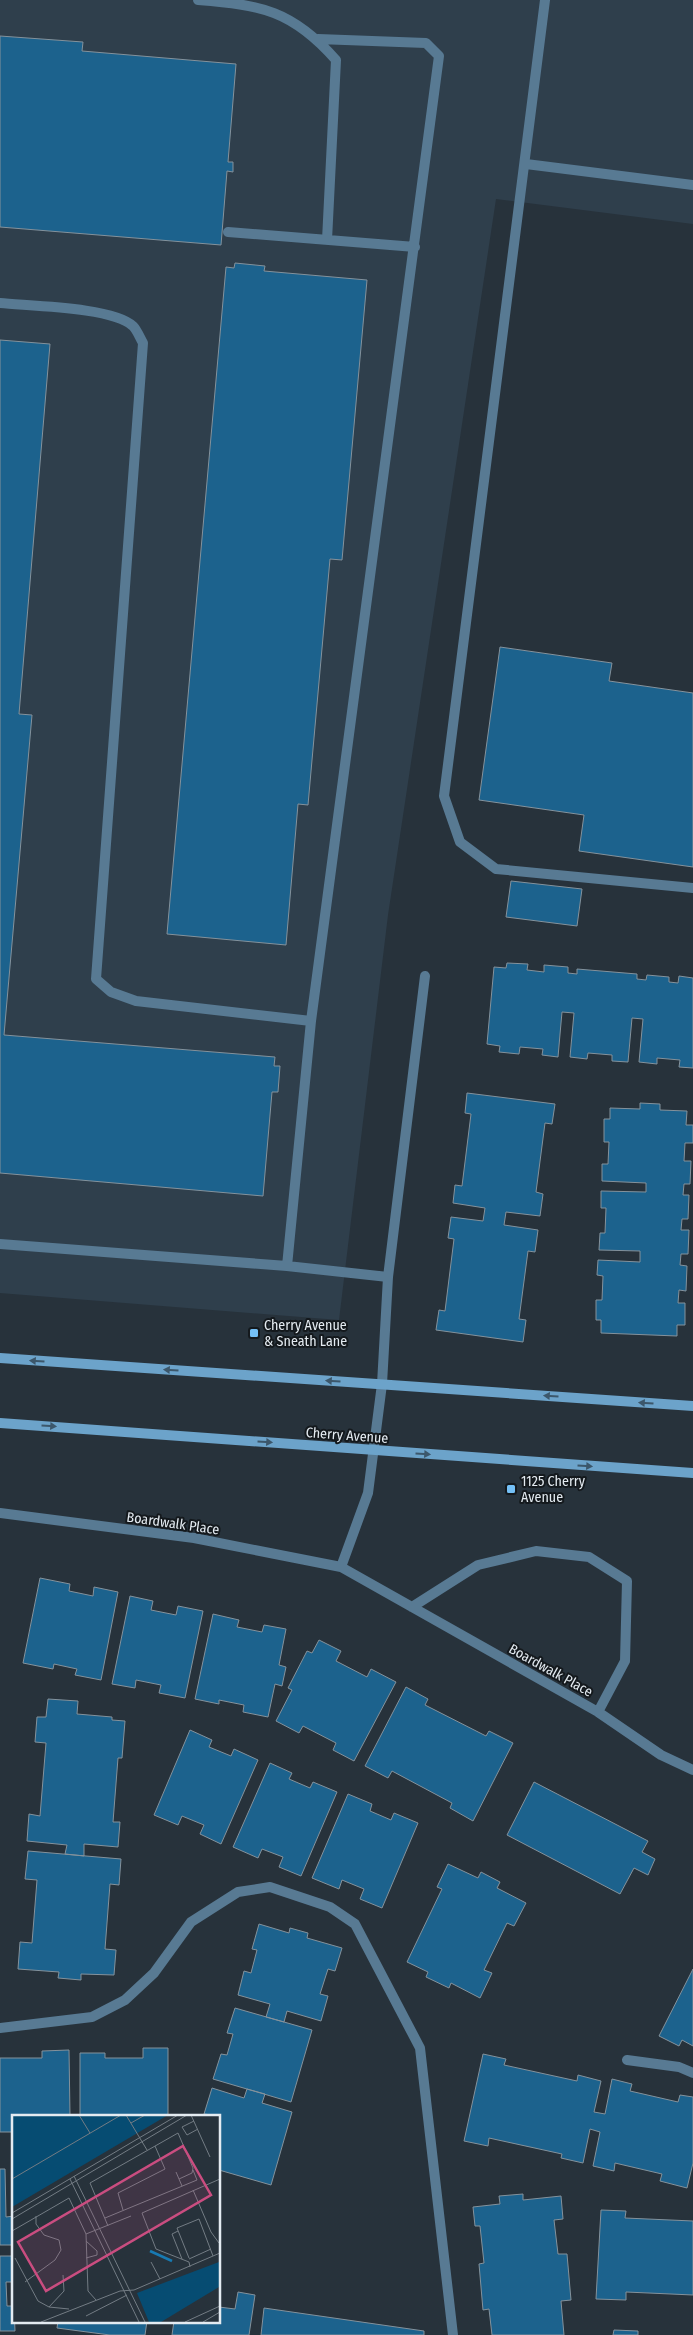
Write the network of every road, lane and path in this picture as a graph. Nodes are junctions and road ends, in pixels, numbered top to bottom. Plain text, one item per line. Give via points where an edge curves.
1 (198, 0) edge
2 (545, 0) edge
3 (318, 39) junction
4 (526, 164) junction
5 (693, 185) edge
6 (228, 232) dead end
7 (327, 240) junction
8 (415, 247) junction
9 (0, 303) edge
10 (693, 888) edge
11 (425, 976) dead end
12 (311, 1021) junction
13 (0, 1244) edge
14 (287, 1266) junction
15 (388, 1278) junction
16 (0, 1358) edge
17 (382, 1384) junction
18 (693, 1406) edge
19 (0, 1423) edge
20 (374, 1450) junction
21 (693, 1473) edge
22 (0, 1514) edge
23 (341, 1567) junction
24 (412, 1607) junction
25 (598, 1712) junction
26 (693, 1770) edge
27 (0, 2028) edge
28 (627, 2060) dead end
29 (693, 2073) edge
30 (454, 2335) edge

1 - 3 street via 251,4 275,13
2 - 4 street
3 - 7 street via 336,60
3 - 8 street via 426,43 438,56
4 - 5 street
4 - 10 street via 444,796 460,842 496,869
6 - 7 street
7 - 8 street
8 - 12 street
9 - 12 street via 98,312 129,323 143,343 96,978 111,992 136,1001
11 - 15 street
12 - 14 street
13 - 14 street
14 - 15 street
15 - 17 street
17 -> 16 street
18 -> 17 street
17 - 20 street
19 -> 20 street, Cherry Avenue
20 -> 21 street, Cherry Avenue
20 - 23 street via 368,1492
22 - 23 street, Boardwalk Place via 194,1538
23 - 24 street, Boardwalk Place
24 - 25 street, Boardwalk Place
24 - 25 street, Boardwalk Place via 478,1565 536,1551 589,1557 627,1581 625,1661
25 - 26 street, Boardwalk Place via 661,1755
27 - 30 street via 92,2018 125,2000 154,1973 191,1922 238,1892 270,1888 330,1906 355,1924 420,2048
28 - 29 street via 679,2067

